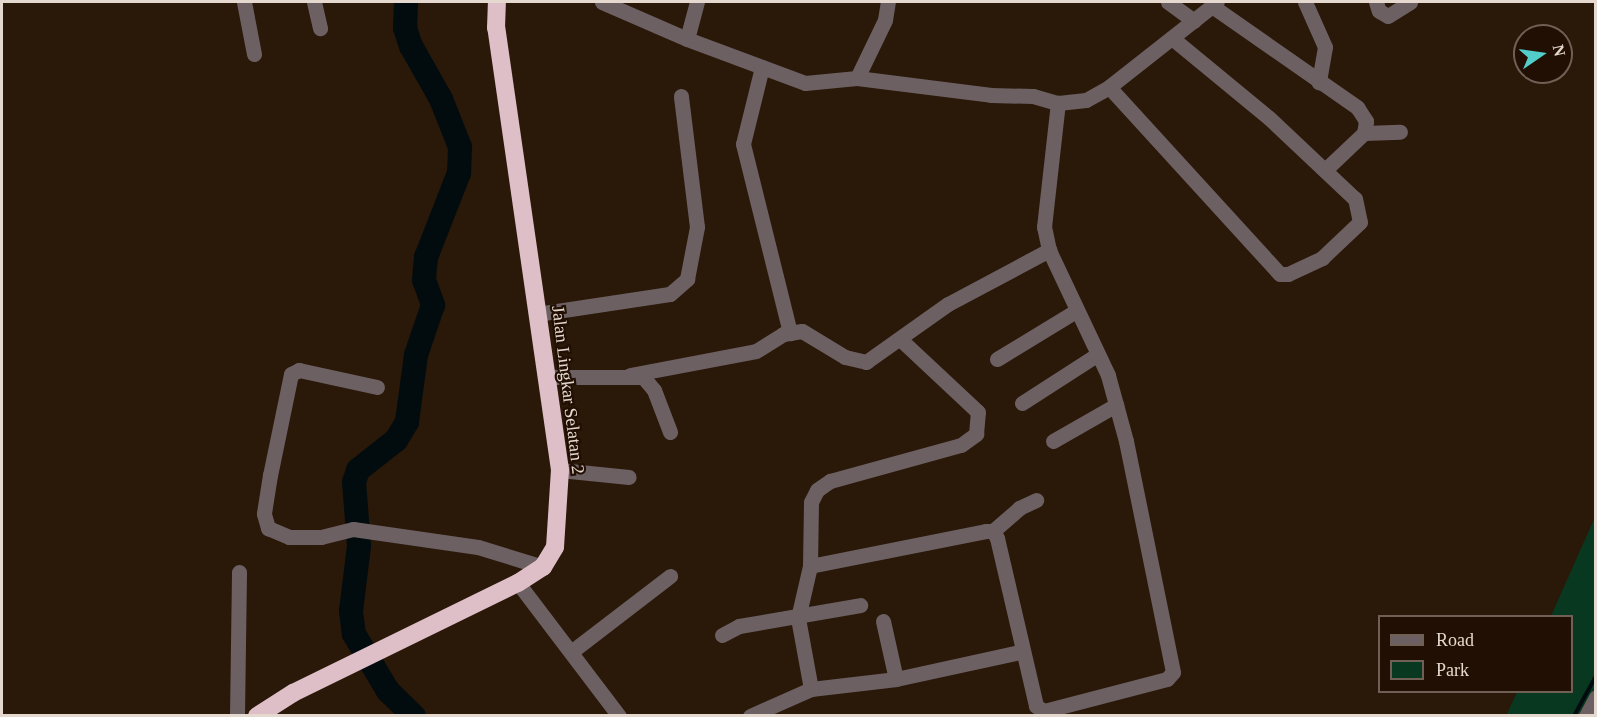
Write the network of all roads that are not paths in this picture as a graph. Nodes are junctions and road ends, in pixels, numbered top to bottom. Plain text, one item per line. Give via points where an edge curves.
1 (244, 2) edge
2 (314, 2) edge
3 (497, 2) edge
4 (602, 2) edge
5 (697, 2) edge
6 (888, 2) edge
7 (1168, 2) edge
8 (1305, 2) edge
9 (1376, 2) edge
10 (1410, 2) edge
11 (1215, 4) edge
12 (1194, 21) junction
13 (320, 28) dead end
14 (1172, 38) junction
15 (687, 39) junction
16 (254, 54) dead end
17 (762, 67) junction
18 (857, 78) junction
19 (1319, 82) junction
20 (1109, 87) junction
21 (681, 96) dead end
22 (1058, 103) junction
23 (1400, 132) dead end
24 (1364, 133) junction
25 (1325, 170) junction
26 (1049, 250) junction
27 (1076, 311) junction
28 (537, 314) junction
29 (790, 333) junction
30 (900, 339) junction
31 (1098, 354) junction
32 (997, 359) dead end
33 (630, 375) junction
34 (546, 377) junction
35 (376, 387) dead end
36 (1022, 403) dead end
37 (1116, 405) junction
38 (669, 432) dead end
39 (1053, 441) dead end
40 (560, 470) junction
41 (629, 477) dead end
42 (1036, 500) dead end
43 (993, 531) junction
44 (810, 566) junction
45 (543, 567) junction
46 (239, 572) dead end
47 (670, 576) dead end
48 (518, 583) junction
49 (860, 605) dead end
50 (798, 618) junction
51 (883, 621) dead end
52 (722, 634) dead end
53 (571, 652) junction
54 (1020, 652) junction
55 (896, 679) junction
56 (811, 689) junction
57 (1596, 697) edge
58 (1072, 710) edge
59 (237, 716) edge
60 (257, 716) edge
61 (619, 716) edge
62 (750, 716) edge
63 (1586, 716) edge

1 - 16 street
2 - 13 street
3 - 28 highway, Jalan Lingkar Selatan 2 via 496,28
4 - 15 street
5 - 15 street
6 - 18 street via 885,20
7 - 12 street
8 - 19 street via 1325,47
9 - 10 street via 1379,11 1388,16
11 - 12 street
11 - 19 street
12 - 14 street
14 - 20 street
14 - 25 street
15 - 17 street
17 - 18 street via 805,83
17 - 29 street via 743,144
18 - 22 street via 991,95 1033,96
19 - 24 street via 1363,113
20 - 22 street via 1086,100
20 - 25 street via 1280,274 1322,258 1360,222 1355,199
21 - 28 street via 697,227 687,279 670,294
22 - 26 street via 1044,227
23 - 24 street
24 - 25 street
26 - 27 street
26 - 30 street via 948,304
27 - 31 street
27 - 32 street
28 - 34 highway, Jalan Lingkar Selatan 2
29 - 30 street via 808,332 845,357 860,361 872,359
29 - 33 street via 756,351
30 - 44 street via 978,412 976,434 961,445 830,480 816,490 811,502
31 - 36 street
31 - 37 street
33 - 34 street
33 - 38 street via 643,377 654,390
34 - 40 highway, Jalan Lingkar Selatan 2
35 - 45 street via 295,371 287,385 270,475 264,514 268,528 289,537 321,537 359,530 478,547
37 - 39 street
37 - 58 street via 1173,672 1167,679
40 - 41 street
40 - 45 highway, Jalan Lingkar Selatan 2 via 555,547
42 - 43 street via 1019,508
43 - 44 street
43 - 54 street
44 - 50 street
45 - 48 highway
46 - 59 street
47 - 53 street
48 - 53 street
48 - 60 highway
49 - 50 street
50 - 52 street via 739,626
50 - 56 street
51 - 55 street
53 - 61 street
54 - 55 street
54 - 58 street via 1036,706 1044,711
55 - 56 street
56 - 62 street
57 - 63 street

